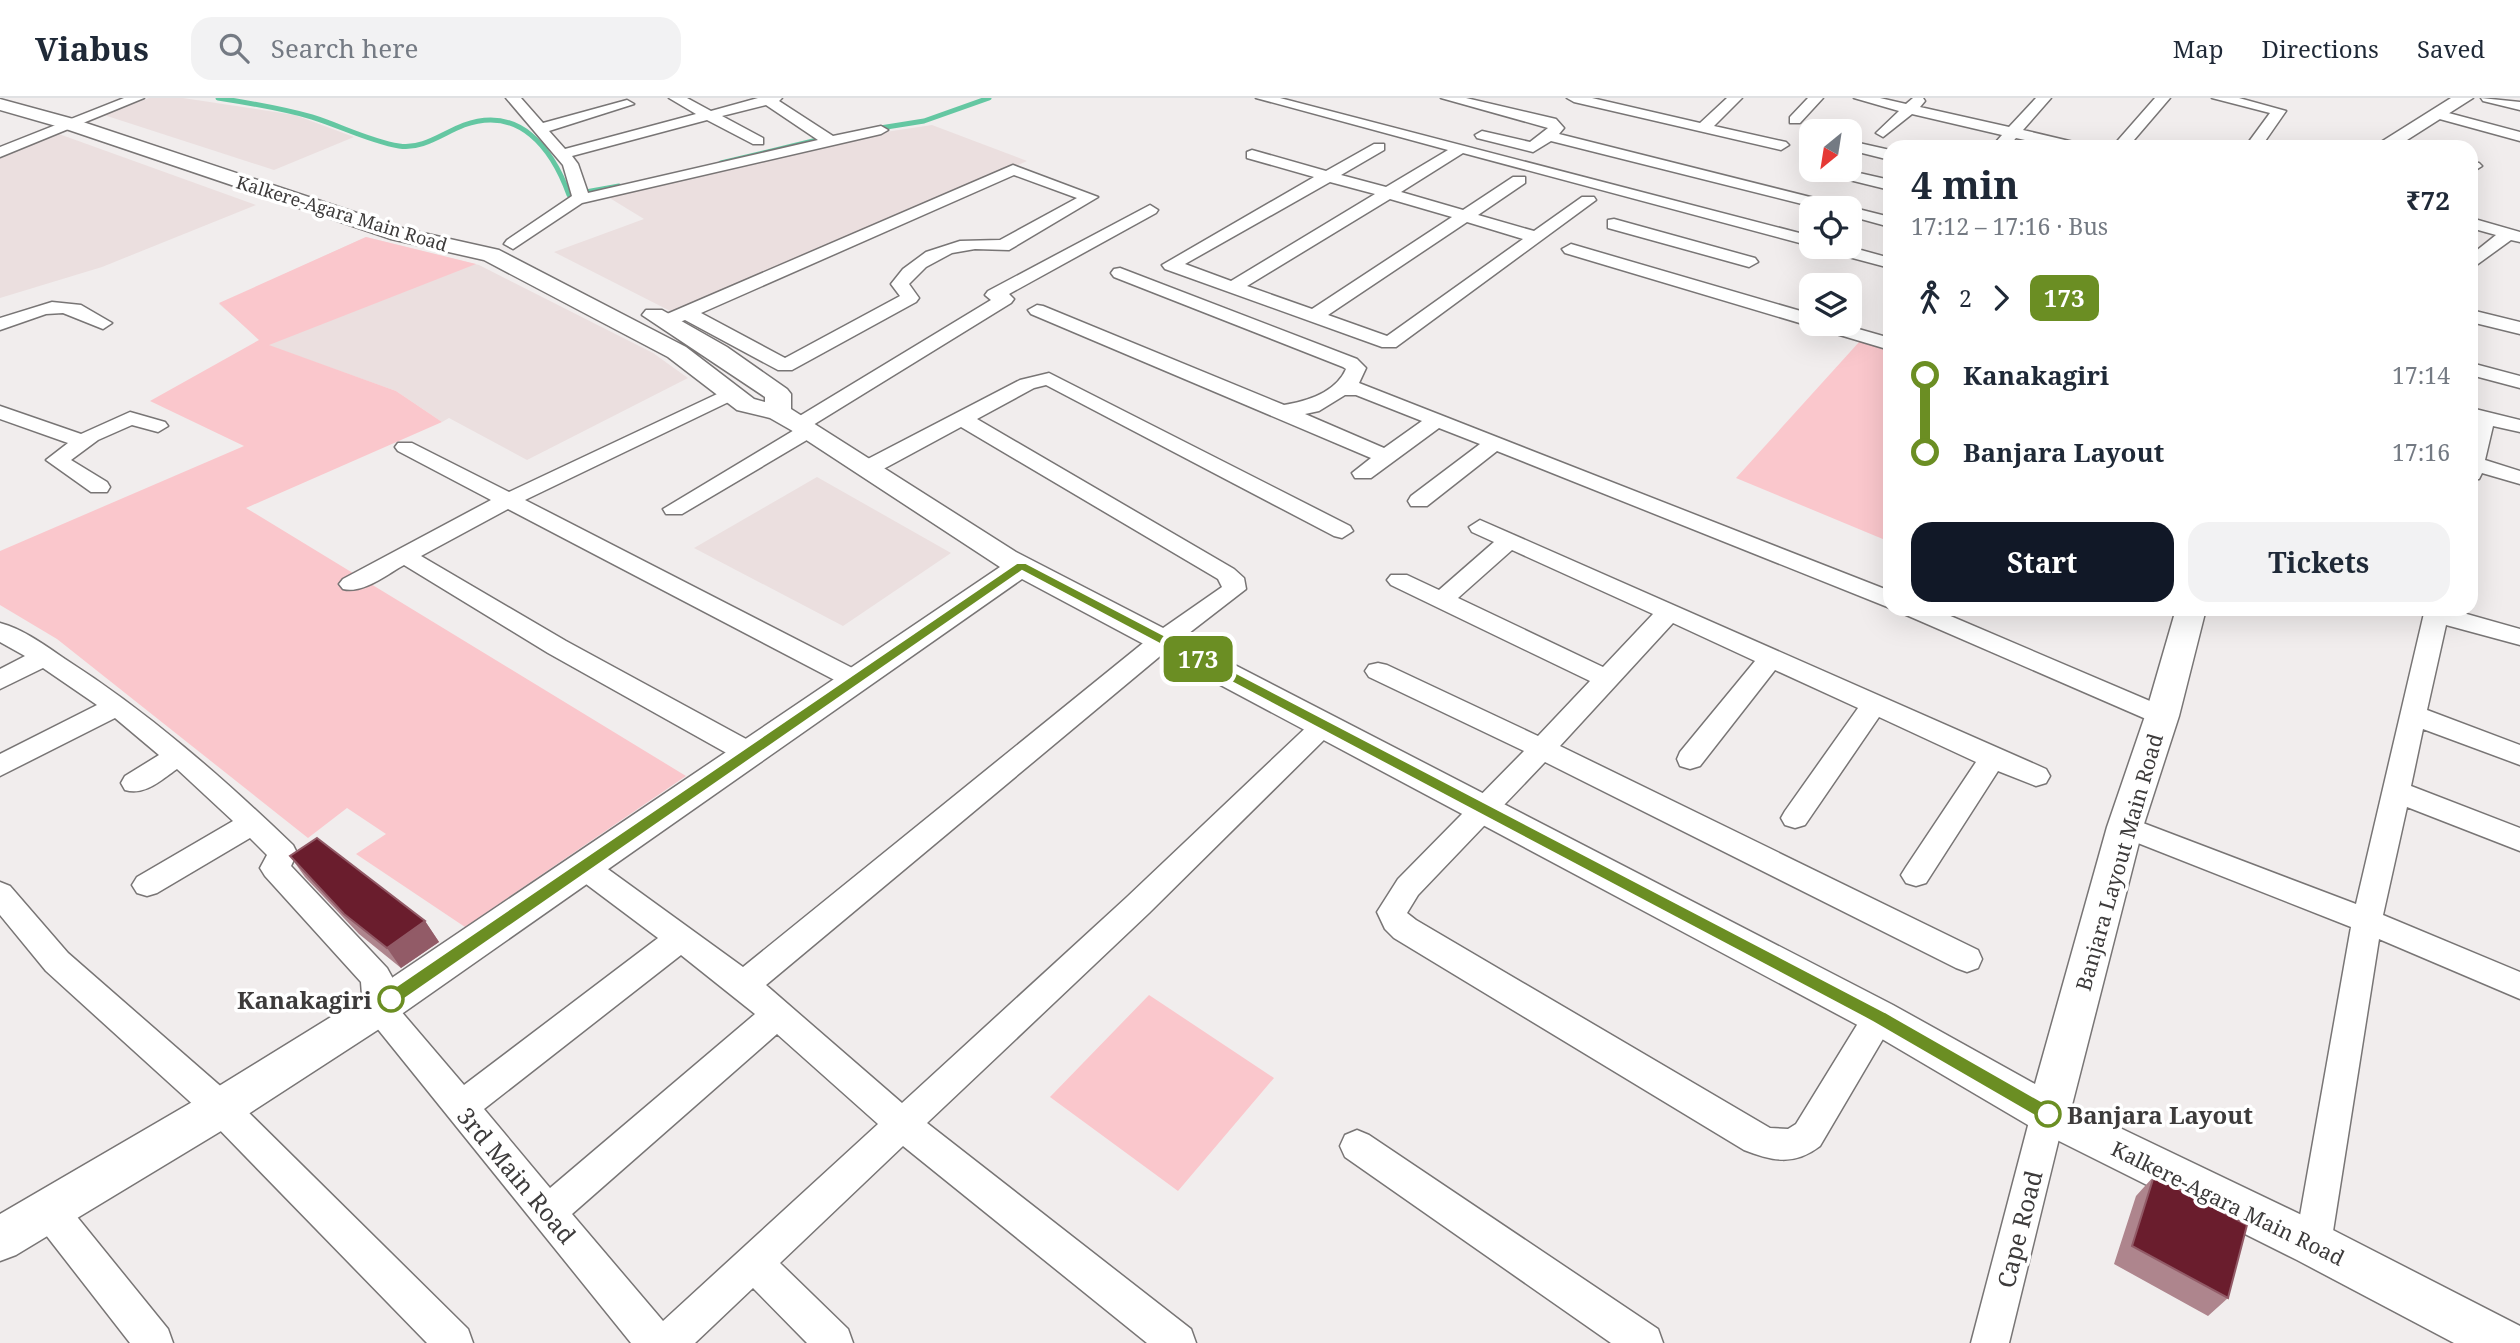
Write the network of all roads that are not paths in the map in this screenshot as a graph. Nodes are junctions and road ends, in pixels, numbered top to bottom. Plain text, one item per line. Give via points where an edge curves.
1 (24, 98) edge
2 (137, 98) edge
3 (513, 98) edge
4 (676, 98) edge
5 (1263, 98) edge
6 (1448, 98) edge
7 (1574, 98) edge
8 (1735, 98) edge
9 (1816, 98) edge
10 (1861, 98) edge
11 (1922, 98) edge
12 (2044, 98) edge
13 (2163, 98) edge
14 (2219, 98) edge
15 (2464, 98) edge
16 (2488, 98) edge
17 (770, 99) edge
18 (0, 104) edge
19 (627, 104) dead end
20 (2520, 106) edge
21 (1910, 109) junction
22 (1647, 115) junction
23 (2441, 115) junction
24 (708, 116) junction
25 (1795, 120) dead end
26 (80, 121) junction
27 (1632, 127) dead end
28 (542, 128) junction
29 (1703, 128) junction
30 (881, 130) dead end
31 (1467, 131) dead end
32 (1883, 133) dead end
33 (2014, 133) junction
34 (0, 134) edge
35 (1548, 136) junction
36 (2520, 137) edge
37 (828, 139) junction
38 (2006, 140) edge
39 (2046, 140) edge
40 (2126, 140) edge
41 (2258, 140) edge
42 (2401, 140) edge
43 (758, 141) dead end
44 (28, 142) junction
45 (1781, 145) dead end
46 (1379, 147) dead end
47 (1461, 148) junction
48 (1862, 149) edge
49 (0, 152) edge
50 (1883, 153) edge
51 (563, 154) junction
52 (1252, 155) dead end
53 (1328, 176) junction
54 (1862, 178) edge
55 (1519, 180) dead end
56 (1883, 183) edge
57 (1388, 193) junction
58 (579, 196) junction
59 (1799, 199) edge
60 (1588, 200) dead end
61 (1150, 210) dead end
62 (1862, 214) edge
63 (1464, 216) junction
64 (2520, 217) edge
65 (1883, 220) edge
66 (1614, 225) dead end
67 (2478, 225) edge
68 (2510, 234) edge
69 (1536, 237) junction
70 (1799, 238) edge
71 (513, 244) junction
72 (1570, 249) dead end
73 (491, 255) junction
74 (1862, 255) edge
75 (2478, 259) edge
76 (1883, 260) edge
77 (1120, 273) dead end
78 (1233, 287) junction
79 (1719, 292) junction
80 (1037, 310) dead end
81 (1799, 312) edge
82 (1314, 316) junction
83 (677, 317) junction
84 (2478, 318) edge
85 (103, 323) dead end
86 (0, 324) edge
87 (2520, 328) edge
88 (1862, 336) edge
89 (1883, 342) edge
90 (785, 366) junction
91 (2478, 371) edge
92 (758, 378) junction
93 (2520, 382) edge
94 (1348, 387) junction
95 (732, 393) junction
96 (1282, 411) junction
97 (0, 412) edge
98 (2478, 416) edge
99 (961, 418) junction
100 (1439, 419) junction
101 (796, 422) junction
102 (158, 426) dead end
103 (2520, 426) edge
104 (82, 441) junction
105 (1496, 442) junction
106 (405, 447) dead end
107 (1387, 457) junction
108 (868, 468) junction
109 (2478, 469) edge
110 (1363, 473) dead end
111 (2520, 478) edge
112 (99, 487) dead end
113 (507, 501) junction
114 (1419, 501) dead end
115 (674, 509) dead end
116 (1480, 527) dead end
117 (1342, 531) dead end
118 (1509, 541) junction
119 (403, 555) junction
120 (1021, 566) junction
121 (1399, 580) dead end
122 (351, 584) dead end
123 (1883, 597) edge
124 (1442, 600) junction
125 (1669, 612) junction
126 (1929, 616) edge
127 (2189, 616) edge
128 (2436, 616) edge
129 (2450, 616) edge
130 (0, 631) edge
131 (2520, 637) edge
132 (1163, 641) junction
133 (45, 656) junction
134 (1771, 657) junction
135 (1378, 671) dead end
136 (1606, 679) junction
137 (0, 680) edge
138 (855, 680) junction
139 (1874, 704) junction
140 (117, 706) junction
141 (2413, 715) junction
142 (2162, 716) junction
143 (1324, 725) junction
144 (1542, 748) junction
145 (749, 752) junction
146 (2520, 755) edge
147 (177, 757) junction
148 (1993, 758) junction
149 (1690, 759) dead end
150 (0, 766) edge
151 (2036, 776) dead end
152 (135, 783) dead end
153 (2395, 792) junction
154 (1486, 808) junction
155 (1795, 818) dead end
156 (253, 823) junction
157 (2125, 827) junction
158 (2520, 839) edge
159 (584, 867) junction
160 (1916, 875) dead end
161 (147, 885) dead end
162 (0, 894) edge
163 (2367, 921) junction
164 (681, 938) junction
165 (1968, 959) dead end
166 (744, 985) junction
167 (2520, 986) edge
168 (379, 1007) junction
169 (777, 1014) junction
170 (1879, 1017) junction
171 (461, 1107) junction
172 (222, 1108) junction
173 (2048, 1114) junction
174 (904, 1125) junction
175 (1357, 1146) dead end
176 (48, 1209) junction
177 (548, 1212) junction
178 (0, 1239) edge
179 (2313, 1244) junction
180 (754, 1263) junction
181 (154, 1343) edge
182 (454, 1343) edge
183 (656, 1343) edge
184 (667, 1343) edge
185 (834, 1343) edge
186 (1177, 1343) edge
187 (1644, 1343) edge
188 (1990, 1343) edge
189 (2503, 1343) edge

1 - 26 street, Kalkere-Agara Main Road
2 - 26 street
3 - 28 street
4 - 24 street
5 - 47 street
6 - 35 street via 1551,122 1557,128
7 - 22 street
8 - 29 street
9 - 25 street
10 - 21 street
11 - 21 street
12 - 33 street
13 - 40 street
14 - 41 street via 2279,111
15 - 23 street
16 - 20 street
17 - 24 street
17 - 37 street
18 - 26 street, Kalkere-Agara Main Road
19 - 28 street
21 - 32 street
21 - 33 street
22 - 27 street
22 - 29 street
23 - 36 street
23 - 42 street
24 - 43 street
24 - 51 street
26 - 44 street
26 - 71 street, Kalkere-Agara Main Road via 418,225
26 - 73 street, Kalkere-Agara Main Road via 353,220
28 - 51 street
29 - 45 street
30 - 37 street
31 - 35 street via 1533,147
33 - 38 street
33 - 39 street
34 - 44 street
35 - 59 street
37 - 58 street
44 - 49 street
46 - 53 street
47 - 57 street
47 - 70 street
48 - 50 street
51 - 58 street
52 - 53 street
53 - 57 street
53 - 78 street via 1171,265
54 - 56 street
55 - 63 street
57 - 63 street
57 - 78 street
58 - 71 street
60 - 69 street
61 - 101 street via 994,295 1005,299
62 - 65 street
63 - 69 street
63 - 82 street
64 - 68 street
66 - 79 street via 1749,262
67 - 68 street
68 - 75 street
69 - 82 street via 1389,343
71 - 73 street
71 - 83 street, Kalkere-Agara Main Road
72 - 79 street
73 - 95 street, Kalkere-Agara Main Road via 677,352
74 - 76 street
77 - 94 street via 1350,363 1356,374
78 - 82 street
79 - 81 street
80 - 96 street
83 - 90 street
83 - 90 street via 1013,170 1090,197 1003,246 960,244 928,258 908,271 900,284 910,298
83 - 92 street, Kalkere-Agara Main Road
84 - 87 street
85 - 86 street via 67,305
88 - 89 street
90 - 92 street
91 - 93 street
92 - 101 street, Kalkere-Agara Main Road via 778,394
94 - 96 street via 1312,407
94 - 100 street
95 - 101 street, Kalkere-Agara Main Road via 746,405
95 - 113 street
96 - 107 street
97 - 104 street
98 - 103 street
99 - 108 street
99 - 117 street via 1027,384 1049,379
99 - 132 street via 1232,578 1231,593
100 - 105 street
100 - 107 street
101 - 108 street, Kalkere-Agara Main Road
101 - 115 street
102 - 104 street via 130,418
104 - 112 street via 57,460
105 - 114 street
105 - 123 street
106 - 113 street
107 - 110 street
108 - 120 street, Kalkere-Agara Main Road
109 - 111 street
113 - 119 street
113 - 138 street
116 - 118 street
118 - 124 street
118 - 125 street
119 - 122 street
119 - 145 street via 557,647
120 - 132 street, Kalkere-Agara Main Road
120 - 138 street
121 - 124 street
124 - 136 street
125 - 134 street
125 - 136 street
126 - 142 street
127 - 142 street, Banjara Layout Main Road
128 - 141 street
129 - 131 street
130 - 133 street
132 - 143 street, Kalkere-Agara Main Road
132 - 166 street
133 - 137 street
133 - 140 street
134 - 139 street
134 - 149 street
135 - 144 street
136 - 144 street
138 - 145 street
139 - 148 street
139 - 155 street
140 - 147 street
140 - 150 street
141 - 146 street
141 - 153 street
142 - 157 street, Banjara Layout Main Road
143 - 154 street, Kalkere-Agara Main Road
143 - 174 street
144 - 154 street
144 - 165 street
145 - 159 street
147 - 152 street
147 - 156 street
148 - 151 street
148 - 160 street
153 - 158 street
153 - 163 street
154 - 170 street, Kalkere-Agara Main Road
154 - 170 street via 1408,887 1392,912 1396,921 1756,1139 1785,1146 1797,1145 1808,1135
156 - 161 street
156 - 168 street via 283,853 275,868 376,978
157 - 163 street
157 - 173 street, Banjara Layout Main Road
159 - 164 street
159 - 168 street
162 - 172 street via 57,962
163 - 167 street
163 - 179 street
164 - 166 street
164 - 171 street
166 - 169 street
168 - 171 street, 3rd Main Road
168 - 172 street
169 - 174 street
169 - 177 street
170 - 173 street, Kalkere-Agara Main Road
171 - 177 street, 3rd Main Road
172 - 176 street
172 - 182 street
173 - 179 street, Kalkere-Agara Main Road
173 - 188 street, Cape Road
174 - 180 street
174 - 186 street
175 - 187 street
176 - 178 street
176 - 181 street
177 - 183 street, 3rd Main Road
179 - 189 street, Kalkere-Agara Main Road
180 - 184 street
180 - 185 street

